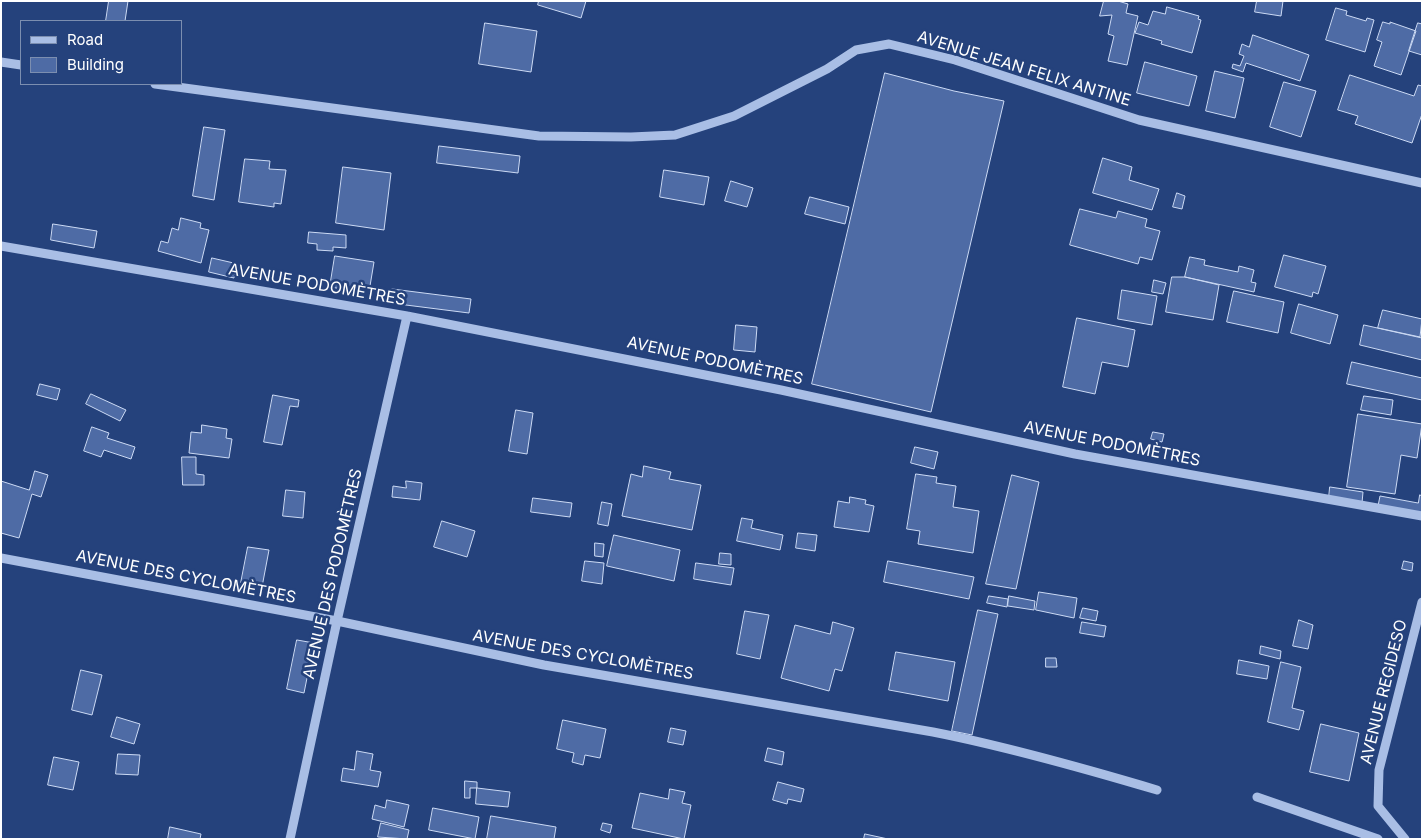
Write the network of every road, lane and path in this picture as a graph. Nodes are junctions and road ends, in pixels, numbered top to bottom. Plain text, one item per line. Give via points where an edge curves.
1 (1, 62) edge
2 (20, 65) edge
3 (162, 85) edge
4 (1422, 183) edge
5 (1, 246) edge
6 (407, 316) junction
7 (1422, 516) edge
8 (1, 558) edge
9 (1422, 602) edge
10 (337, 621) junction
11 (1157, 790) dead end
12 (1257, 797) dead end
13 (290, 839) edge
14 (1378, 839) edge
15 (1405, 839) edge

1 - 2 street
3 - 4 street, AVENUE JEAN FELIX ANTINE via 513,134 561,138 675,135 734,116 827,69 856,50 890,44 955,60 1139,120
5 - 6 street, AVENUE PODOMÈTRES
6 - 7 street, AVENUE PODOMÈTRES via 762,386 1074,454
6 - 10 street, AVENUE DES PODOMÈTRES
8 - 10 street, AVENUE DES CYCLOMÈTRES
9 - 15 street, AVENUE REGIDESO via 1379,770 1378,806
10 - 11 street, AVENUE DES CYCLOMÈTRES via 544,665 942,733 1065,762
10 - 13 street, AVENUE DES PODOMÈTRES
12 - 14 street

